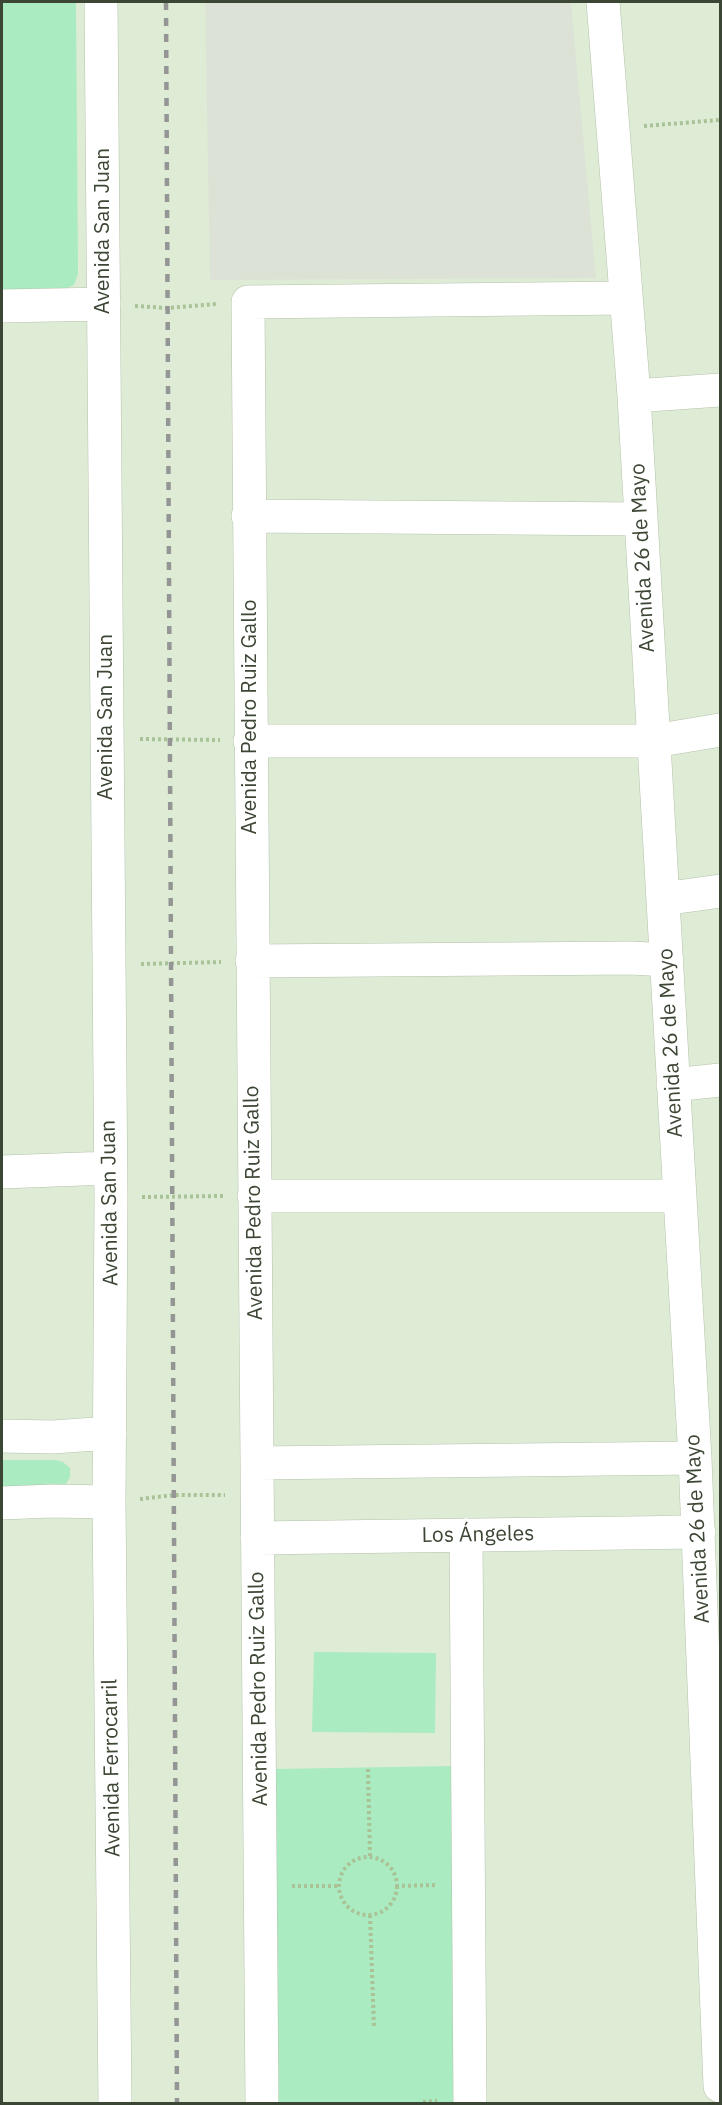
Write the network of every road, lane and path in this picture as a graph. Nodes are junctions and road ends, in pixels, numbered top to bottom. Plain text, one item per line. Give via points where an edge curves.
1 (101, 2) edge
2 (603, 2) edge
3 (720, 120) edge
4 (652, 125) dead end
5 (626, 298) junction
6 (248, 302) junction
7 (104, 304) junction
8 (2, 306) edge
9 (720, 390) edge
10 (634, 396) junction
11 (248, 516) junction
12 (640, 519) junction
13 (720, 730) edge
14 (106, 739) junction
15 (250, 741) junction
16 (654, 741) junction
17 (720, 891) edge
18 (663, 898) junction
19 (667, 960) junction
20 (252, 961) junction
21 (108, 964) junction
22 (720, 1080) edge
23 (673, 1085) junction
24 (2, 1172) edge
25 (110, 1183) junction
26 (254, 1196) junction
27 (680, 1196) junction
28 (110, 1433) junction
29 (2, 1436) edge
30 (257, 1463) junction
31 (704, 1467) edge
32 (257, 1496) junction
33 (109, 1502) junction
34 (2, 1503) edge
35 (699, 1532) junction
36 (466, 1535) junction
37 (257, 1538) junction
38 (713, 1721) edge
39 (368, 1769) dead end
40 (370, 1858) junction
41 (439, 1885) dead end
42 (292, 1886) dead end
43 (339, 1886) junction
44 (396, 1886) junction
45 (370, 1915) junction
46 (374, 2027) dead end
47 (720, 2086) edge
48 (115, 2103) edge
49 (262, 2103) edge
50 (470, 2103) edge

1 - 7 street, Avenida San Juan
2 - 5 street, Avenida 26 de Mayo
3 - 4 path
5 - 6 street
5 - 10 street, Avenida 26 de Mayo
6 - 7 path via 168,308
6 - 11 street, Avenida Pedro Ruiz Gallo
7 - 8 street
7 - 14 street, Avenida San Juan
9 - 10 street
10 - 12 street, Avenida 26 de Mayo
11 - 12 street
11 - 15 street, Avenida Pedro Ruiz Gallo
12 - 16 street, Avenida 26 de Mayo
13 - 16 street
14 - 15 path
14 - 21 street, Avenida San Juan
15 - 16 street
15 - 20 street, Avenida Pedro Ruiz Gallo
16 - 18 street, Avenida 26 de Mayo
17 - 18 street
18 - 19 street, Avenida 26 de Mayo
19 - 20 street
19 - 23 street, Avenida 26 de Mayo
20 - 21 path
20 - 26 street, Avenida Pedro Ruiz Gallo
21 - 25 street, Avenida San Juan
22 - 23 street
23 - 27 street, Avenida 26 de Mayo
24 - 25 street
25 - 26 path
25 - 28 street, Avenida San Juan
26 - 27 street
26 - 30 street, Avenida Pedro Ruiz Gallo
27 - 31 street, Avenida 26 de Mayo
28 - 29 street
28 - 33 street, Avenida Ferrocarril
30 - 31 street
30 - 32 street, Avenida Pedro Ruiz Gallo
31 - 35 street, Avenida 26 de Mayo
32 - 33 path via 174,1495
32 - 37 street, Avenida Pedro Ruiz Gallo
33 - 34 street
33 - 48 street, Avenida Ferrocarril
35 - 36 street, Los Ángeles
35 - 38 street, Avenida 26 de Mayo
36 - 37 street, Los Ángeles
36 - 50 street
37 - 49 street, Avenida Pedro Ruiz Gallo
38 - 47 street, Avenida 26 de Mayo
39 - 40 path
40 - 43 path via 349,1865
40 - 44 path via 392,1869
41 - 44 path
42 - 43 path
43 - 45 path via 340,1895 352,1911
44 - 45 path via 391,1904
45 - 46 path

